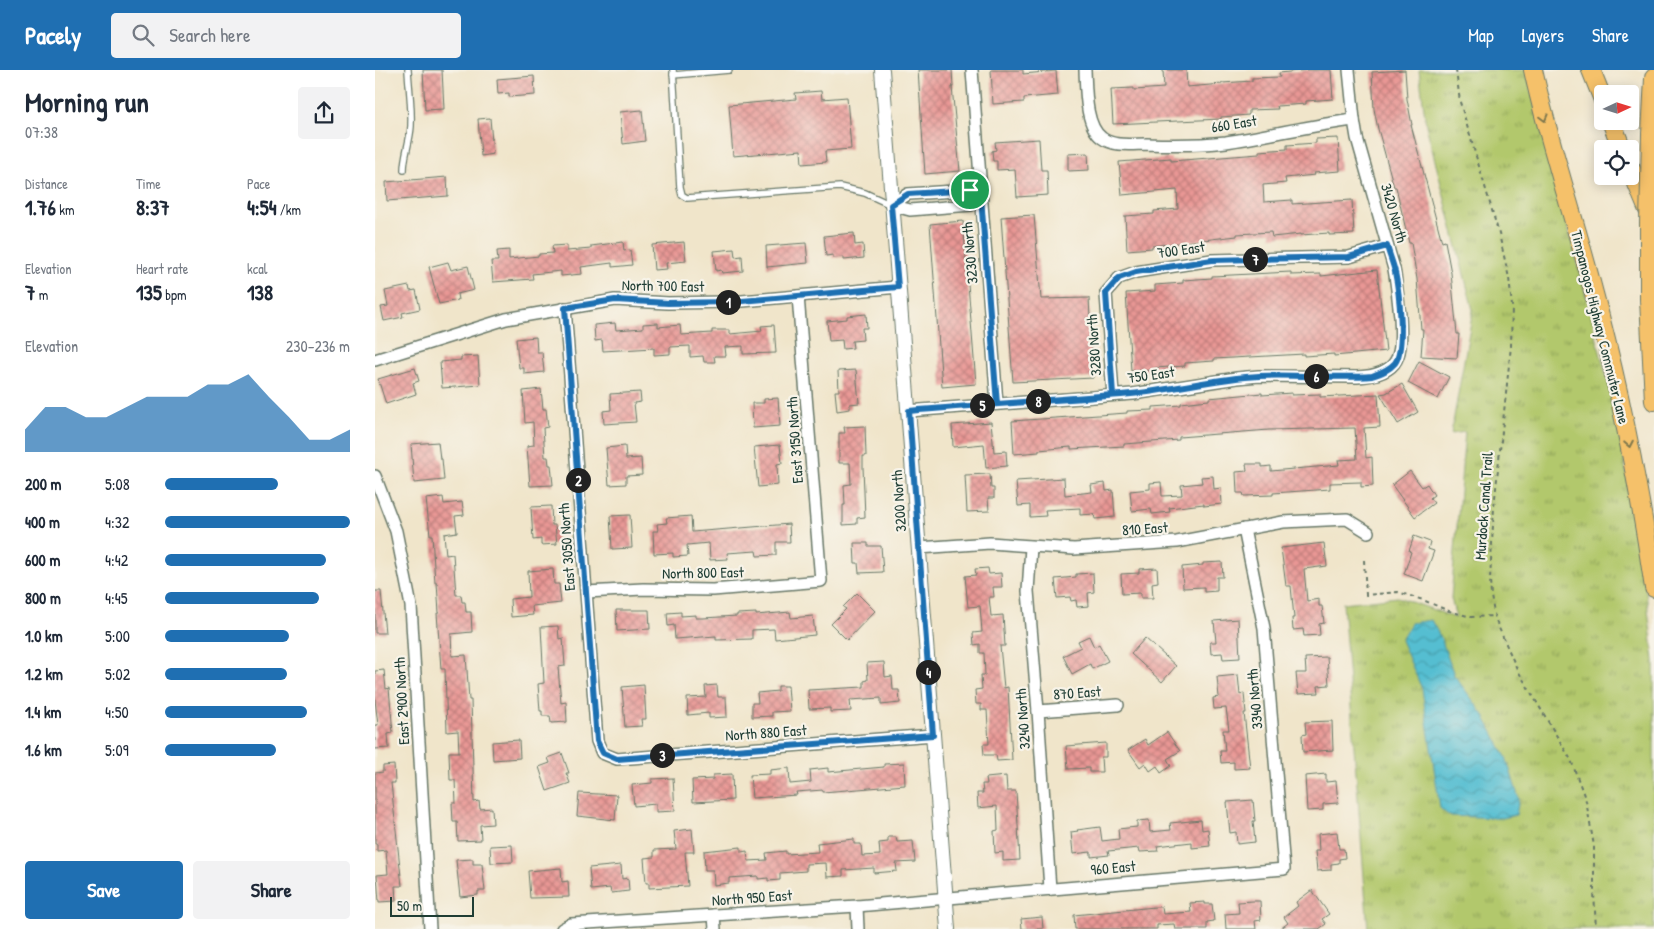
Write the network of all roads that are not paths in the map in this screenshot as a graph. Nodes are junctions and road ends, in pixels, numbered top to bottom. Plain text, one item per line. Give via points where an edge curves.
1 (408, 70) edge
2 (729, 70) edge
3 (882, 70) edge
4 (972, 70) edge
5 (1085, 70) edge
6 (1349, 70) edge
7 (1533, 70) edge
8 (1591, 70) edge
9 (673, 72) edge
10 (1654, 78) edge
11 (1597, 85) edge
12 (1354, 120) junction
13 (403, 170) dead end
14 (1638, 185) edge
15 (981, 197) junction
16 (891, 205) junction
17 (1654, 224) edge
18 (1387, 246) junction
19 (898, 287) junction
20 (1106, 293) joint
21 (799, 296) junction
22 (565, 308) junction
23 (375, 360) edge
24 (1394, 364) joint
25 (1113, 395) junction
26 (1654, 401) edge
27 (997, 404) junction
28 (909, 411) junction
29 (375, 476) edge
30 (1245, 528) junction
31 (1368, 532) dead end
32 (1031, 547) junction
33 (919, 548) junction
34 (821, 581) joint
35 (1654, 588) edge
36 (586, 592) junction
37 (1118, 705) dead end
38 (1038, 711) junction
39 (933, 735) junction
40 (603, 753) joint
41 (1284, 869) joint
42 (1050, 889) junction
43 (945, 899) junction
44 (857, 906) junction
45 (714, 915) junction
46 (430, 929) edge
47 (562, 929) edge
48 (715, 929) edge
49 (858, 929) edge
50 (948, 929) edge

1 - 13 lane via 411,124
2 - 9 lane
3 - 16 street, 3200 North
4 - 15 street, 3230 North
5 - 12 street, 660 East via 1087,102 1094,129 1102,138 1117,144 1193,145
6 - 12 street, 3420 North
7 -> 35 main road, Timpanogos Highway Commuter Lane via 1611,363
8 - 11 main road
9 - 16 lane via 680,186 687,198 840,187 865,193
10 - 26 main road, bridge via 1649,224
12 - 18 street, 3420 North
14 - 17 main road
15 - 16 street via 970,190 908,194
15 - 27 street, 3230 North
16 - 19 street, 3200 North
18 - 20 street, 700 East via 1349,257 1212,260 1136,272 1119,278
18 - 24 street, 3420 North via 1395,269 1401,332 1401,346
19 - 21 street, North 700 East
19 - 28 street, 3200 North
20 - 25 street, 3280 North
21 - 22 street, North 700 East via 731,302 615,300
21 - 34 street, East 3150 North
22 - 23 street, North 700 East via 506,319
22 - 36 street, East 3050 North
24 - 25 street, 750 East via 1372,376 1259,376
25 - 27 street, 750 East
27 - 28 street, 750 East
28 - 33 street, 3200 North
29 - 46 street, East 2900 North via 396,531 411,606
30 - 31 street, 810 East via 1283,522 1347,519
30 - 32 street, 810 East via 1177,542 1074,549
30 - 41 street, 3340 North via 1265,628
32 - 33 street, 810 East via 990,543
32 - 38 street, 3240 North via 1028,591
33 - 39 street, 3200 North
34 - 36 street, North 800 East via 713,590
36 - 40 street, East 3050 North via 597,741
37 - 38 street, 870 East
38 - 42 street, 3240 North
39 - 40 street, North 880 East via 617,759
39 - 43 street, 3200 North
41 - 42 street, 960 East
42 - 43 street, 960 East
43 - 44 street, North 950 East
43 - 50 street, 3200 North
44 - 45 street, North 950 East
44 - 49 street
45 - 47 street, North 950 East via 571,924
45 - 48 street

